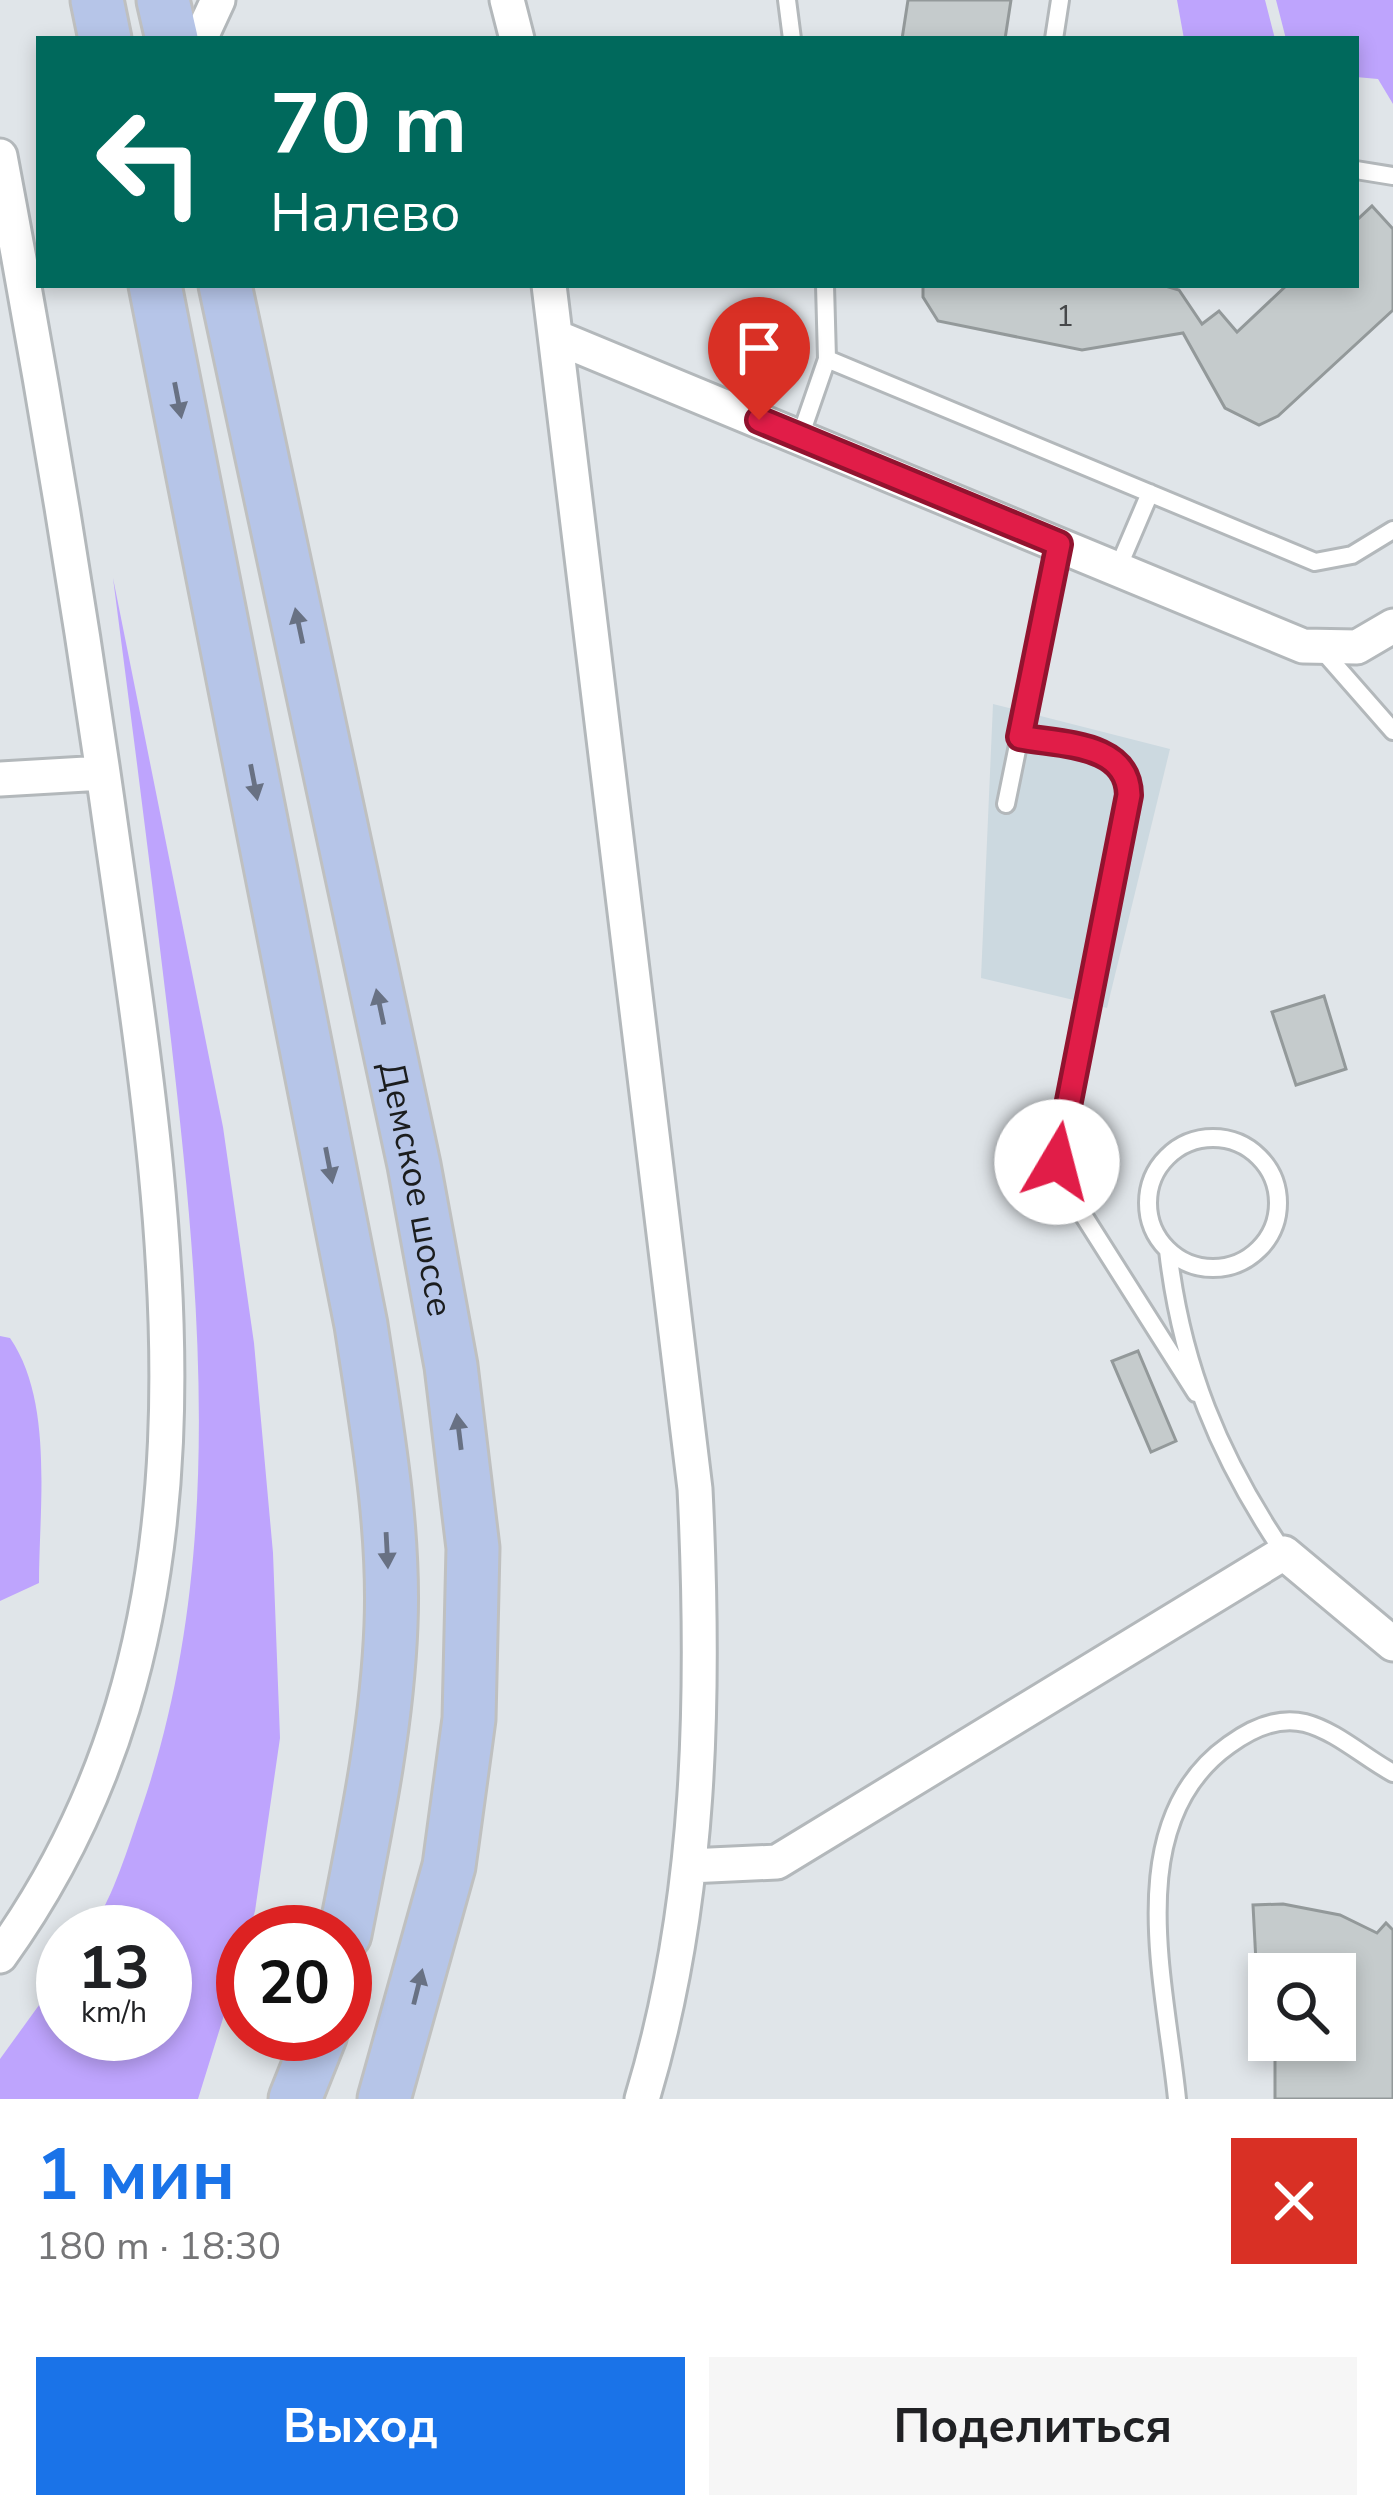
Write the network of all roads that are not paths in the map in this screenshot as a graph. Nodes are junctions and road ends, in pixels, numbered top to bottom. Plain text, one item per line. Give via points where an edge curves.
1 (98, 0) edge
2 (164, 0) edge
3 (218, 0) edge
4 (509, 0) edge
5 (787, 0) edge
6 (1060, 0) edge
7 (104, 36) edge
8 (171, 36) edge
9 (201, 36) edge
10 (516, 36) edge
11 (792, 36) edge
12 (1054, 36) edge
13 (0, 156) edge
14 (1359, 170) edge
15 (1393, 176) edge
16 (156, 288) edge
17 (226, 288) edge
18 (549, 288) edge
19 (825, 288) edge
20 (556, 337) junction
21 (827, 359) junction
22 (800, 437) junction
23 (1150, 493) junction
24 (1393, 530) edge
25 (1059, 544) junction
26 (1118, 568) junction
27 (1393, 626) edge
28 (1322, 650) junction
29 (1393, 731) edge
30 (1020, 737) junction
31 (104, 773) junction
32 (0, 779) edge
33 (1006, 804) dead end
34 (1168, 1250) junction
35 (1196, 1393) junction
36 (1283, 1553) junction
37 (1393, 1644) edge
38 (1393, 1773) edge
39 (689, 1866) junction
40 (351, 1905) edge
41 (0, 1956) edge
42 (311, 2061) edge
43 (296, 2099) edge
44 (384, 2099) edge
45 (642, 2099) edge
46 (1177, 2099) edge

1 - 7 main road
2 - 8 main road
3 - 9 street
4 - 10 street
5 - 11 lane
6 - 12 lane
13 - 31 street
14 - 15 lane
16 -> 40 main road via 361,1324 383,1473 391,1624
44 -> 17 main road, Демское шоссе via 449,1866 469,1720 473,1548 414,1165
18 - 20 street
19 - 21 lane
20 - 22 street
20 - 39 street via 695,1490 700,1662
21 - 22 lane
21 - 23 lane
22 - 25 street
23 - 24 lane via 1315,562 1352,555
23 - 26 lane
25 - 26 street
25 - 30 lane
26 - 28 street
27 - 28 street via 1357,647
28 - 29 lane
30 - 33 lane
30 - 35 lane via 1110,755 1129,782 1057,1162
31 - 32 street
31 - 41 street via 152,1114 167,1306 164,1481 145,1628 111,1755 45,1893
34 - 34 lane via 1206,1268 1247,1258 1264,1244 1277,1204 1264,1163 1230,1139 1188,1142 1169,1154 1156,1171 1148,1212
34 - 35 lane
35 - 36 lane via 1243,1493
36 - 37 street
36 - 39 street via 777,1862
38 - 46 lane via 1292,1720 1244,1735 1190,1783 1166,1831 1156,1879
39 - 45 street
42 - 43 main road

